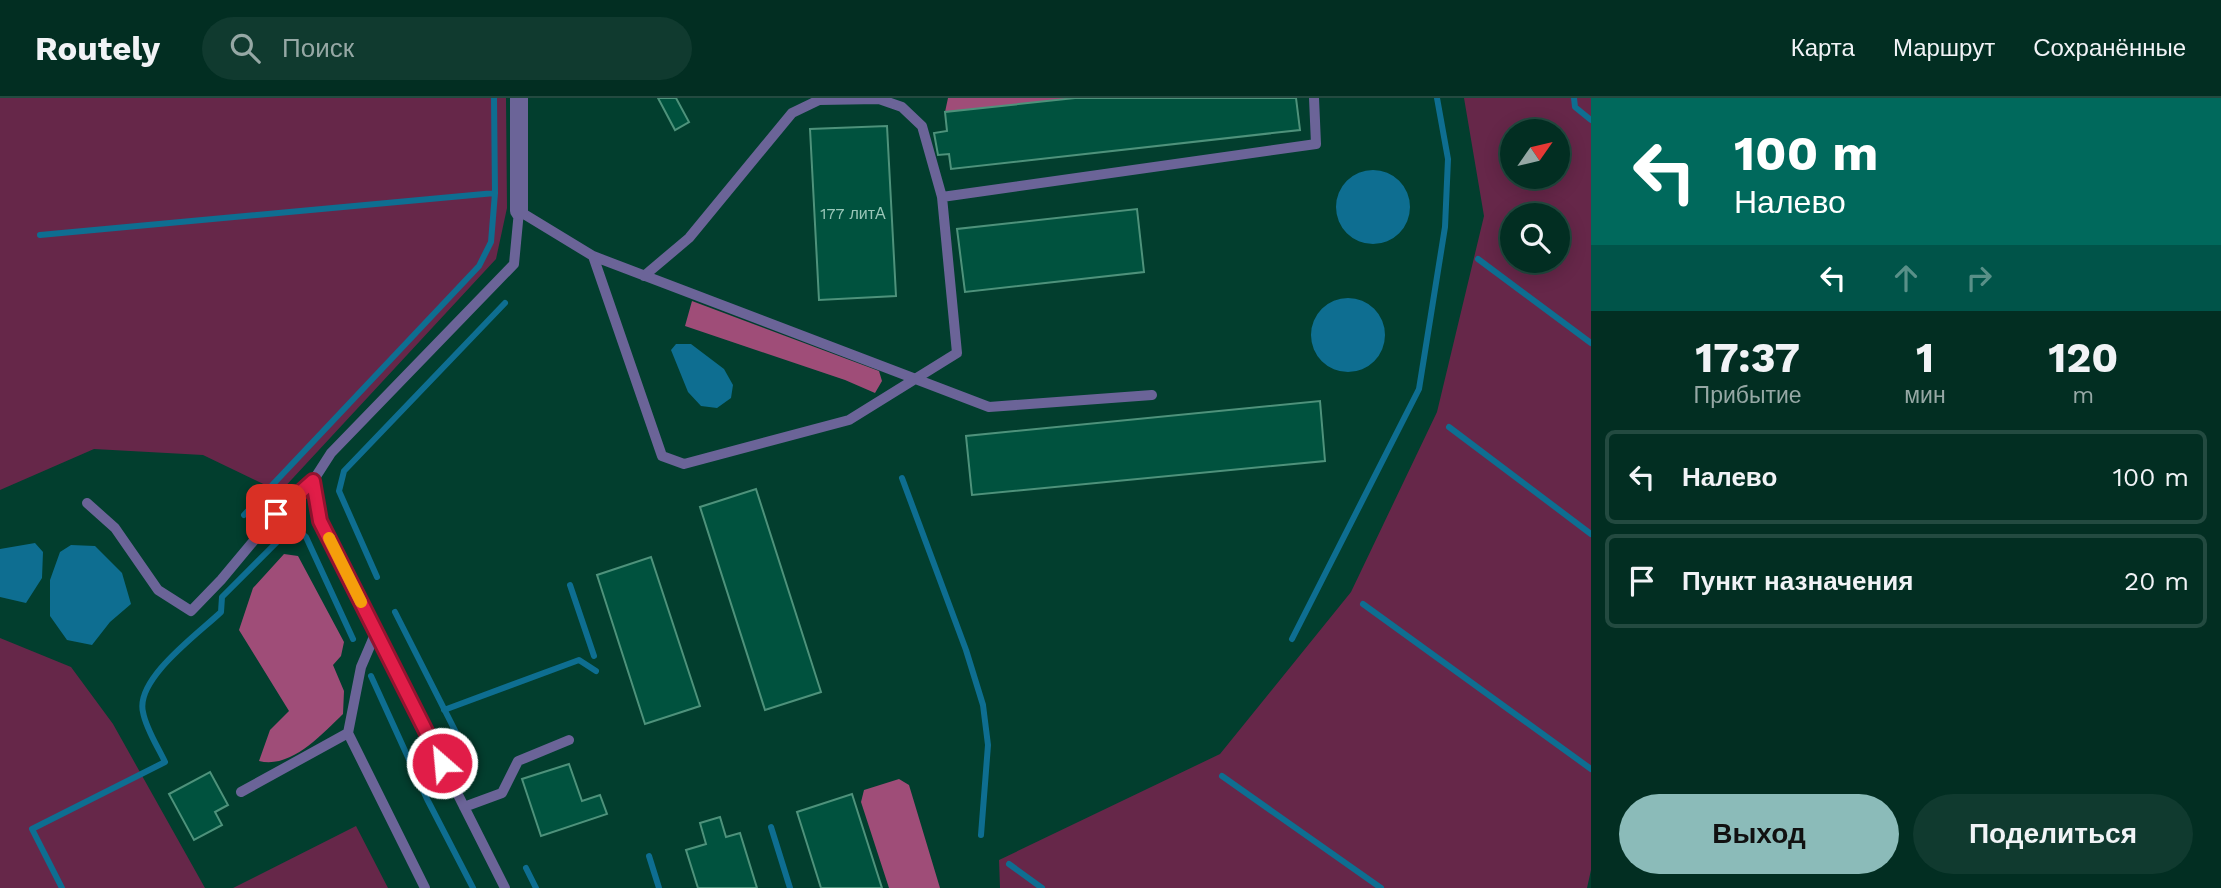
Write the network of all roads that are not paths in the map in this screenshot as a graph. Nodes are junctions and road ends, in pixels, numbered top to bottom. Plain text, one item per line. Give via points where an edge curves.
1 (519, 98) edge
2 (1314, 98) edge
3 (942, 197) junction
4 (519, 211) junction
5 (593, 256) junction
6 (644, 276) junction
7 (916, 379) junction
8 (1152, 395) dead end
9 (313, 481) junction
10 (87, 503) dead end
11 (376, 632) junction
12 (348, 733) junction
13 (569, 740) dead end
14 (241, 792) dead end
15 (464, 807) junction
16 (425, 888) edge
17 (505, 888) edge

1 - 4 street
2 - 3 lane via 1317,144
3 - 6 lane via 922,126 902,107 879,99 819,100 792,113 690,238
3 - 7 lane via 957,353
4 - 5 lane
4 - 9 lane via 514,264 331,453
5 - 6 lane
5 - 7 lane via 662,456 684,464 849,420
6 - 7 lane
7 - 8 lane via 989,407
9 - 10 lane via 276,514 191,611 158,590 115,528
9 - 11 lane via 320,521
11 - 12 lane via 361,667
11 - 15 lane
12 - 14 lane
12 - 16 lane
13 - 15 lane via 517,761 502,793
15 - 17 lane

